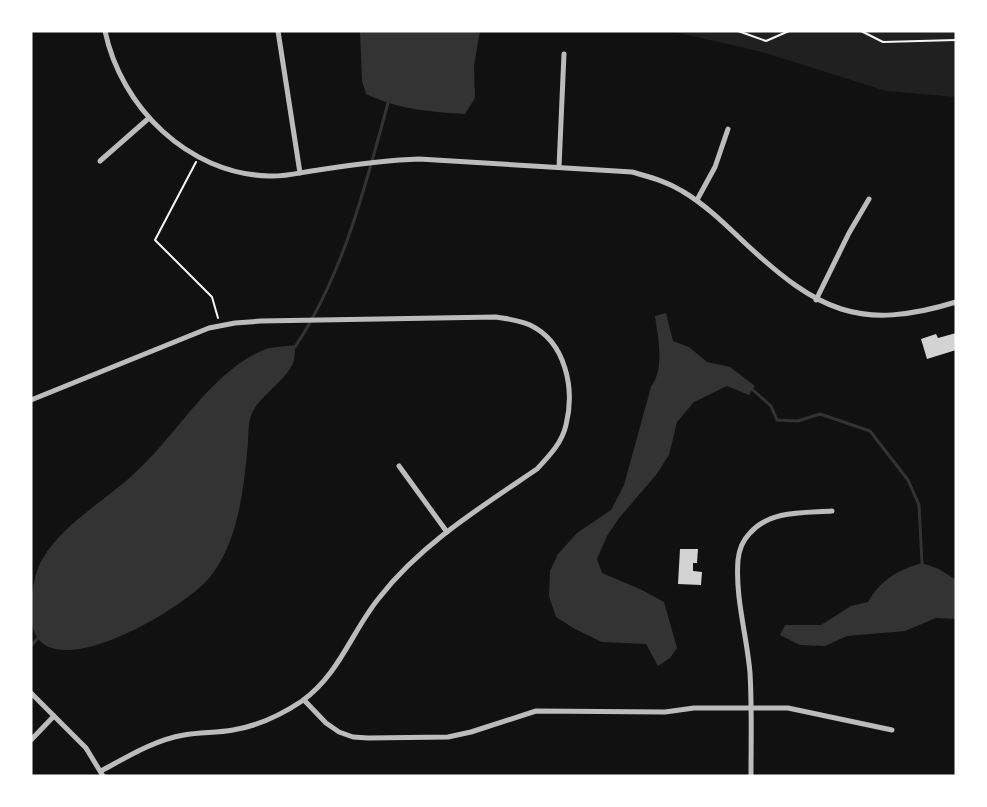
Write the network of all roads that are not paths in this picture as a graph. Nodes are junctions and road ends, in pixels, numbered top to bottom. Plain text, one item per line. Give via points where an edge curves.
1 (105, 31) edge
2 (278, 31) edge
3 (564, 54) dead end
4 (149, 118) junction
5 (728, 128) dead end
6 (100, 161) dead end
7 (559, 166) junction
8 (300, 173) junction
9 (869, 199) dead end
10 (696, 200) junction
11 (816, 300) junction
12 (956, 302) edge
13 (31, 400) edge
14 (399, 466) dead end
15 (832, 511) dead end
16 (447, 532) junction
17 (31, 693) edge
18 (304, 700) junction
19 (750, 707) junction
20 (54, 716) junction
21 (892, 730) dead end
22 (31, 740) edge
23 (102, 773) edge
24 (751, 776) edge

1 - 4 street via 116,68
2 - 8 street
3 - 7 street
4 - 6 street
4 - 8 street via 178,144 234,171 270,176
5 - 10 street via 715,168
7 - 8 street via 419,158
7 - 10 street via 632,172 657,179
9 - 11 street
10 - 11 street via 772,269
11 - 12 street via 862,314 888,316
13 - 16 street via 220,326 261,321 496,317 531,326 545,335 563,361 570,390 566,426 560,442 537,469
14 - 16 street
15 - 19 street via 793,513 762,522 741,546 738,580 750,671
16 - 18 street via 379,597 339,662
17 - 20 street
18 - 19 street via 326,723 353,737 424,738 471,732 536,711 665,712
18 - 23 street via 258,724 161,741
19 - 21 street via 806,710
19 - 24 street
20 - 22 street
20 - 23 street via 86,748

